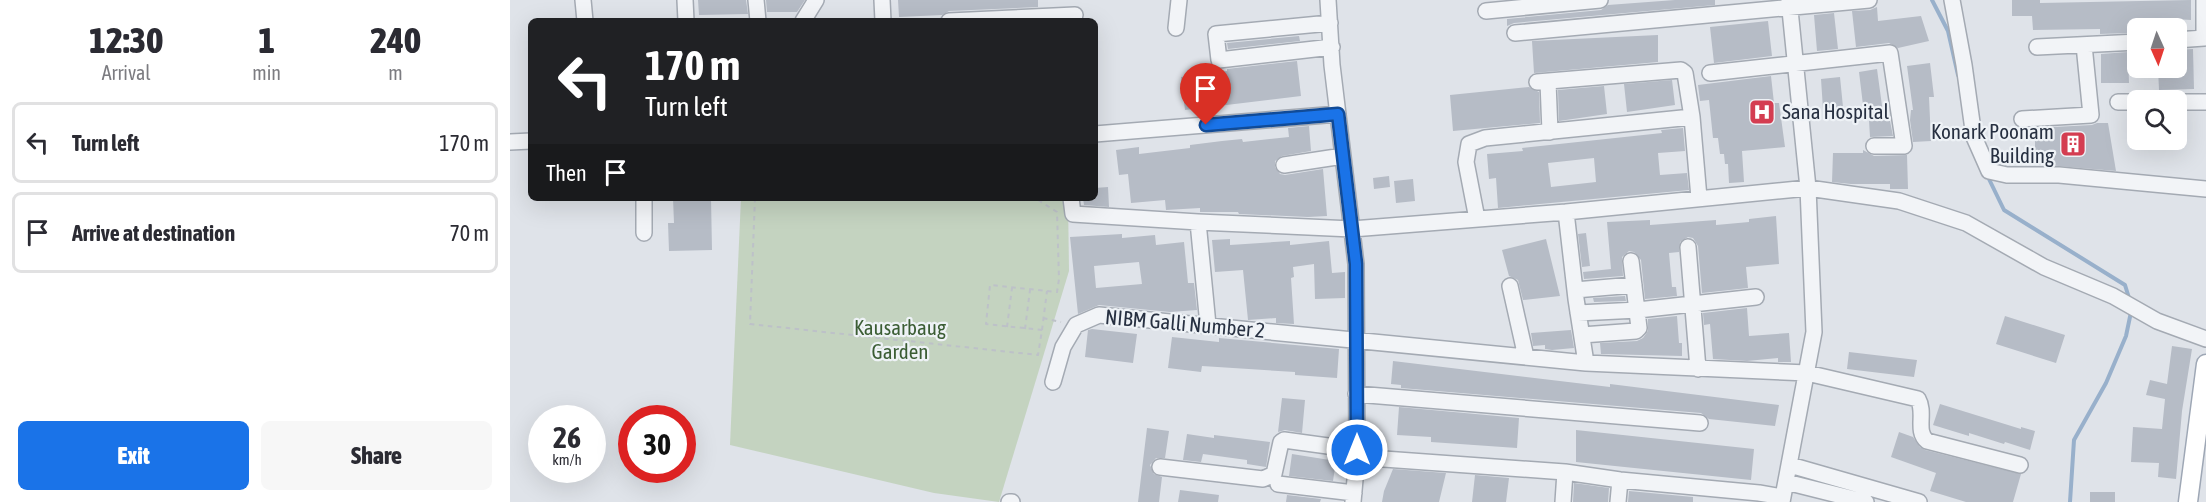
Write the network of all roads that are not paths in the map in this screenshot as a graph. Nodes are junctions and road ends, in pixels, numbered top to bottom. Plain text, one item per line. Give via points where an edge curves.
1 (584, 0) edge
2 (686, 0) edge
3 (756, 0) edge
4 (816, 0) edge
5 (882, 0) edge
6 (1179, 0) edge
7 (1328, 0) edge
8 (1600, 0) edge
9 (1869, 0) edge
10 (1952, 0) edge
11 (2204, 0) edge
12 (1789, 4) edge
13 (1486, 11) dead end
14 (1075, 15) dead end
15 (585, 18) edge
16 (686, 18) edge
17 (758, 18) edge
18 (805, 18) edge
19 (883, 18) edge
20 (1012, 18) edge
21 (1330, 23) junction
22 (1176, 28) dead end
23 (1515, 33) dead end
24 (2187, 39) edge
25 (2127, 43) edge
26 (2084, 45) junction
27 (1332, 47) junction
28 (2037, 47) dead end
29 (1797, 62) junction
30 (1710, 73) dead end
31 (2118, 102) dead end
32 (2127, 102) edge
33 (2187, 102) edge
34 (2206, 102) edge
35 (1338, 114) junction
36 (1692, 117) junction
37 (2022, 119) dead end
38 (1550, 132) junction
39 (1098, 134) edge
40 (528, 141) edge
41 (510, 142) edge
42 (1874, 146) dead end
43 (1343, 156) junction
44 (1284, 165) dead end
45 (1808, 188) junction
46 (2206, 189) edge
47 (1699, 198) junction
48 (644, 201) edge
49 (1071, 201) edge
50 (1566, 212) junction
51 (1477, 219) junction
52 (1198, 222) junction
53 (1352, 229) junction
54 (644, 234) dead end
55 (1688, 247) dead end
56 (1631, 261) dead end
57 (1634, 285) junction
58 (1510, 286) dead end
59 (1575, 290) junction
60 (1756, 297) dead end
61 (1693, 304) junction
62 (1638, 310) junction
63 (1578, 313) junction
64 (1208, 325) junction
65 (1582, 335) junction
66 (1356, 339) junction
67 (2206, 339) edge
68 (1526, 357) junction
69 (1586, 363) junction
70 (2206, 364) edge
71 (1698, 369) junction
72 (1807, 373) junction
73 (1053, 382) dead end
74 (1356, 394) junction
75 (1700, 423) dead end
76 (2202, 428) edge
77 (1357, 453) junction
78 (1790, 465) junction
79 (2020, 465) dead end
80 (1160, 467) dead end
81 (1566, 472) junction
82 (1620, 480) junction
83 (1786, 482) junction
84 (1278, 484) dead end
85 (1750, 497) edge
86 (1824, 497) edge
87 (1354, 498) edge
88 (1783, 500) edge
89 (1563, 502) edge
90 (1618, 502) edge
91 (1866, 502) edge
92 (1919, 502) edge
93 (2188, 502) edge

1 - 15 street
2 - 16 street
3 - 17 street
4 - 18 street
5 - 19 street
6 - 22 street
7 - 21 street
8 - 13 street
9 - 12 street
10 - 46 street via 1974,137 1989,171
11 - 24 street via 2204,38
12 - 23 street
12 - 29 street
14 - 20 street
21 - 27 street
21 - 27 street via 1216,34 1218,60
25 - 26 street
26 - 28 street
26 - 37 street via 2091,115
27 - 35 street
29 - 30 street
29 - 42 street via 1890,52 1904,146
29 - 45 street
31 - 32 street
33 - 34 street
35 - 39 street
35 - 43 street
36 - 38 street
36 - 38 street via 1685,73 1681,70 1542,82
36 - 47 street
38 - 51 street via 1485,138 1470,144 1467,162
40 - 41 street
43 - 44 street
43 - 53 street
45 - 47 street
45 - 67 street via 1899,201 1966,223 2044,267 2113,296 2157,321
45 - 72 street via 1814,332
47 - 50 street
48 - 54 street
49 - 52 street via 1073,214
50 - 51 street
50 - 59 street
51 - 53 street
52 - 53 street
52 - 64 street
53 - 66 street
55 - 61 street
56 - 57 street
57 - 59 street
57 - 62 street
58 - 68 street
59 - 63 street
60 - 61 street
61 - 62 street
61 - 71 street
62 - 63 street
62 - 65 street via 1636,331
63 - 65 street
64 - 66 street, NIBM Galli Number 2
64 - 73 street, NIBM Galli Number 2 via 1099,315 1076,325 1063,347
65 - 69 street
66 - 68 street, NIBM Galli Number 2
66 - 74 street
68 - 69 street, NIBM Galli Number 2
69 - 71 street, NIBM Galli Number 2
70 - 76 main road
71 - 72 street, NIBM Galli Number 2
72 - 78 street
72 - 79 street, NIBM Galli Number 2 via 1918,399 1922,405 1922,437 1927,441
74 - 75 street
74 - 77 street
76 - 93 main road
77 - 80 street via 1284,440 1274,474 1263,479
77 - 81 street
77 - 87 street
78 - 83 street
78 - 92 street
81 - 82 street
81 - 89 street
82 - 85 street
82 - 90 street
83 - 86 street
83 - 88 street
84 - 87 street
85 - 88 street
86 - 91 street

